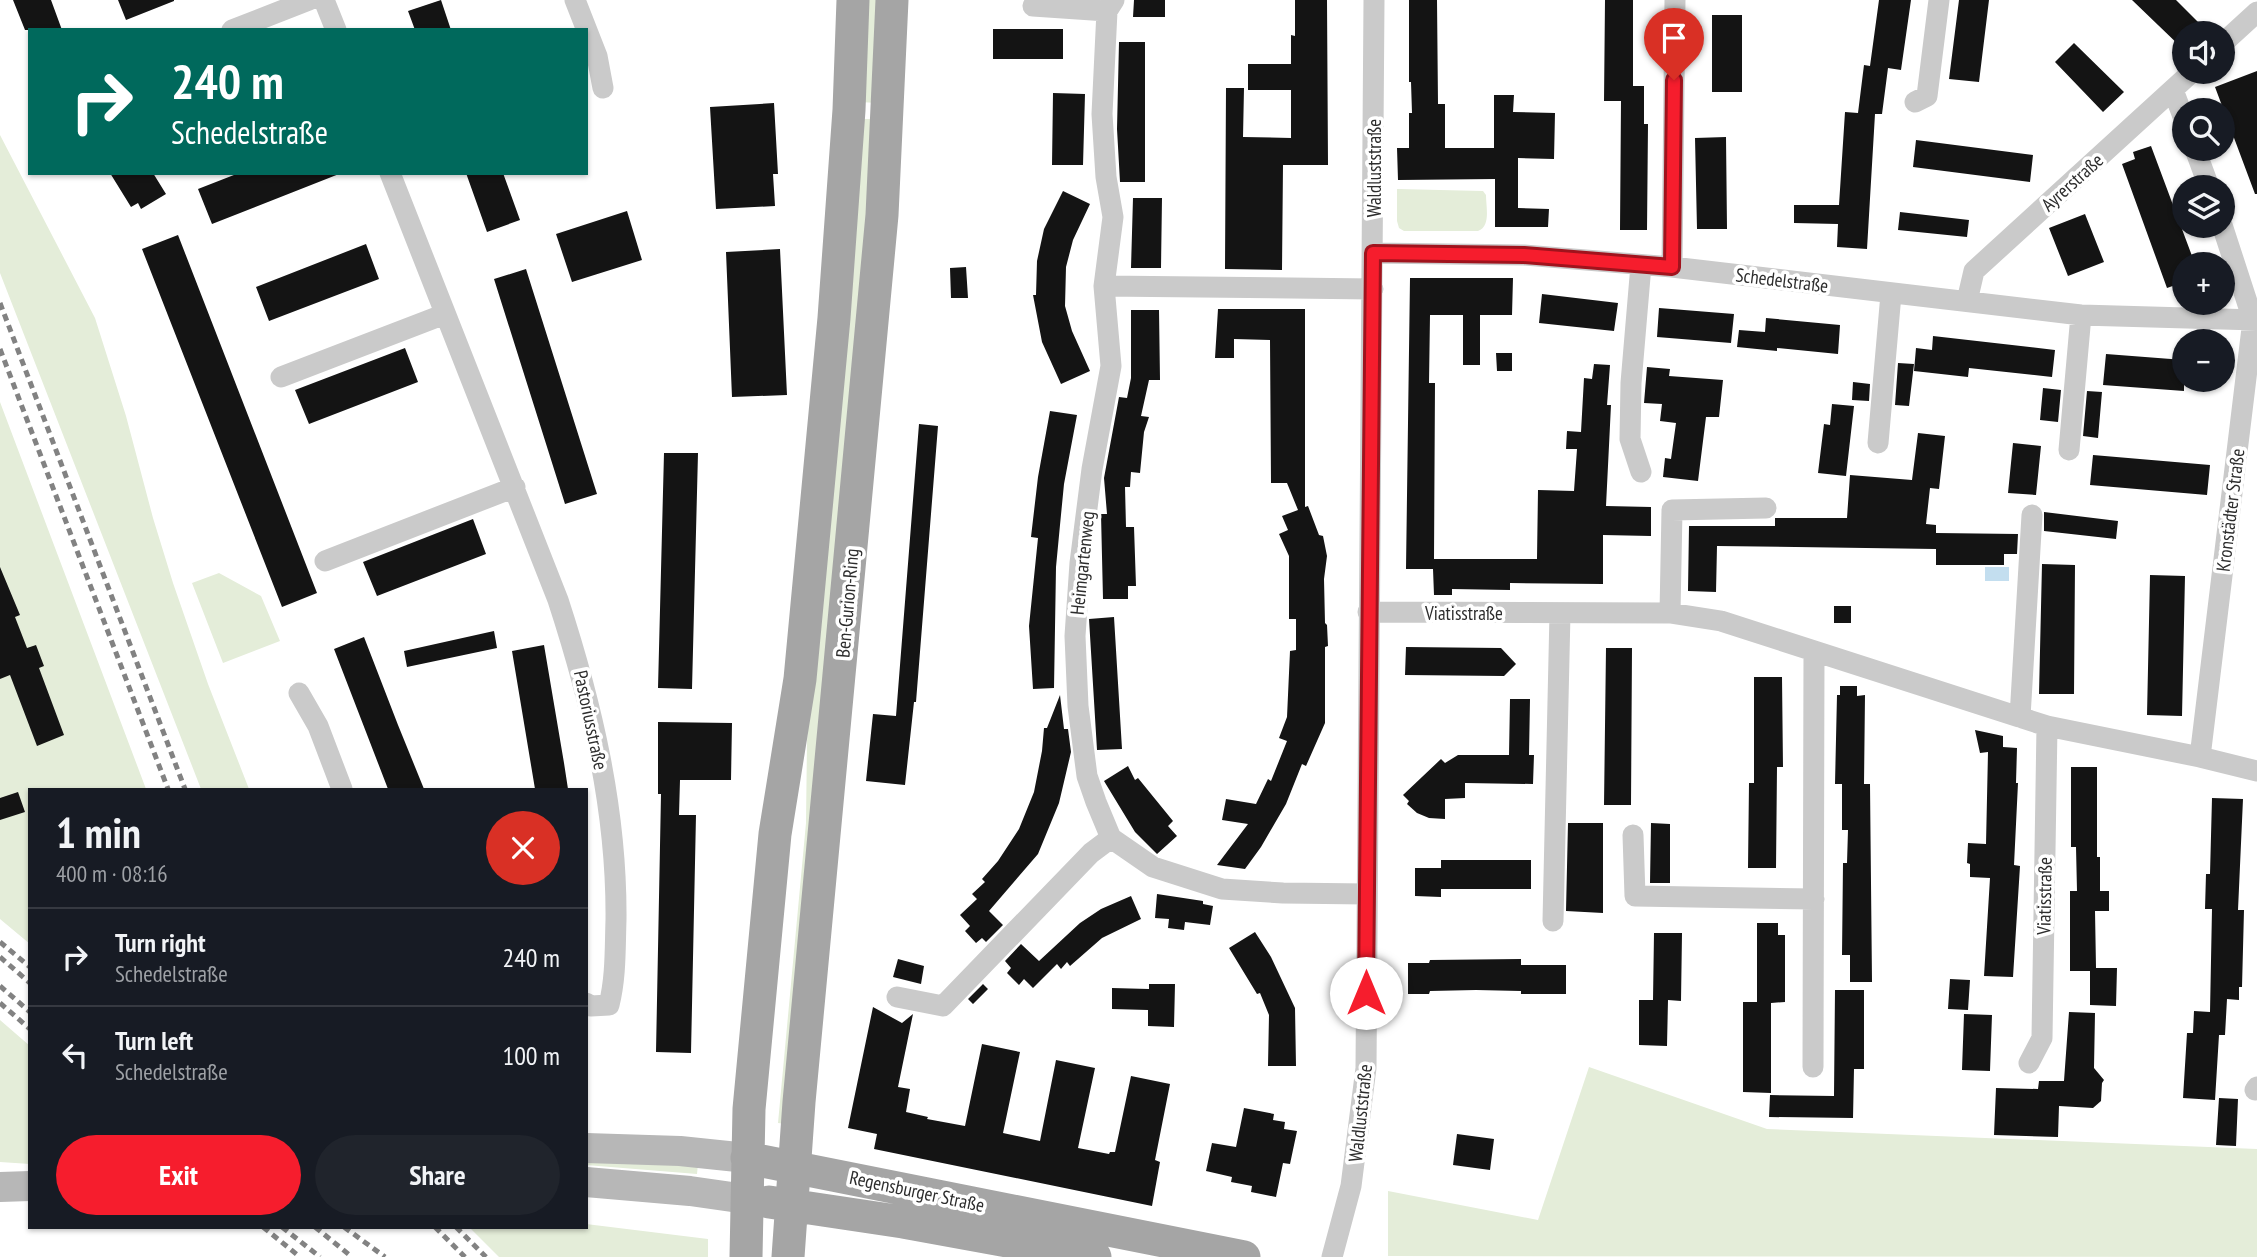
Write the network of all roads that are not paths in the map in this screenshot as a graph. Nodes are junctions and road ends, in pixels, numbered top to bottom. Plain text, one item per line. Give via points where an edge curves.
1 (309, 0) edge
2 (324, 0) edge
3 (575, 0) edge
4 (853, 0) edge
5 (892, 0) edge
6 (1374, 0) edge
7 (1675, 0) edge
8 (1938, 0) edge
9 (1110, 5) edge
10 (1032, 6) dead end
11 (2257, 12) edge
12 (237, 28) edge
13 (335, 28) edge
14 (586, 28) edge
15 (2235, 32) edge
16 (588, 33) edge
17 (2179, 84) edge
18 (603, 88) dead end
19 (2173, 90) junction
20 (2176, 98) edge
21 (1914, 102) dead end
22 (391, 175) edge
23 (2227, 238) edge
24 (1373, 253) junction
25 (1641, 265) junction
26 (1672, 267) junction
27 (1104, 286) junction
28 (1373, 289) junction
29 (1891, 294) junction
30 (1967, 301) junction
31 (444, 314) junction
32 (2081, 315) junction
33 (2255, 320) edge
34 (281, 377) dead end
35 (1878, 443) dead end
36 (2069, 450) dead end
37 (1641, 472) dead end
38 (515, 487) junction
39 (1766, 508) dead end
40 (2032, 515) dead end
41 (325, 561) dead end
42 (1368, 612) junction
43 (1560, 613) junction
44 (1670, 613) junction
45 (1814, 651) junction
46 (299, 694) dead end
47 (2020, 717) junction
48 (2046, 726) junction
49 (2200, 757) junction
50 (2257, 771) edge
51 (342, 788) edge
52 (1633, 835) dead end
53 (1111, 838) junction
54 (1367, 894) junction
55 (1814, 899) junction
56 (1553, 921) dead end
57 (897, 998) dead end
58 (588, 1004) edge
59 (2029, 1063) dead end
60 (1813, 1068) dead end
61 (588, 1148) edge
62 (747, 1158) junction
63 (794, 1166) junction
64 (588, 1182) edge
65 (28, 1186) edge
66 (0, 1187) edge
67 (746, 1199) junction
68 (791, 1206) junction
69 (0, 1207) edge
70 (28, 1207) edge
71 (747, 1257) edge
72 (788, 1257) edge
73 (1095, 1257) edge
74 (1244, 1257) edge
75 (1332, 1257) edge

1 - 12 street
2 - 13 street
3 - 14 street
4 - 62 main road, Ben-Gurion-Ring via 834,318 799,690 773,850
5 - 63 main road, Ben-Gurion-Ring via 881,228
6 - 24 street, Waldluststraße
7 - 26 street
8 - 21 street via 1927,96
9 - 10 street, Heimgartenweg
9 - 27 street, Heimgartenweg via 1102,114 1113,217
11 - 15 street
16 - 18 street
17 - 19 street, Ayrerstraße
19 - 20 street
19 - 30 street, Ayrerstraße via 1974,271
22 - 31 street, Pastoriusstraße
23 - 33 street, Kronstädter Straße
24 - 25 street, Schedelstraße via 1524,255
24 - 28 street, Waldluststraße
25 - 26 street, Schedelstraße
25 - 37 street via 1630,439
26 - 29 street, Schedelstraße
27 - 28 street
27 - 53 street, Heimgartenweg via 1111,366 1092,469 1075,636 1087,776
28 - 42 street, Waldluststraße
29 - 30 street, Schedelstraße
29 - 35 street
30 - 32 street, Schedelstraße
31 - 34 street
31 - 38 street, Pastoriusstraße
32 - 33 street, Schedelstraße
32 - 36 street
33 - 49 street, Kronstädter Straße
38 - 41 street
38 - 58 street, Pastoriusstraße via 577,657 599,745 616,871 615,980 607,1015
39 - 44 street via 1672,510
40 - 47 street
42 - 43 street, Viatisstraße
42 - 54 street, Waldluststraße
43 - 44 street, Viatisstraße
43 - 56 street
44 - 45 street, Viatisstraße via 1721,621
45 - 47 street, Viatisstraße
45 - 55 street
46 - 51 street via 318,726
47 - 48 street, Viatisstraße
48 - 49 street, Viatisstraße
48 - 59 street, Viatisstraße via 2042,1038
49 - 50 street, Viatisstraße
52 - 55 street via 1635,896
53 - 54 street via 1153,867 1222,889
53 - 57 street via 1091,853 943,1006
54 - 75 street, Waldluststraße via 1364,1094 1351,1186
55 - 60 street
61 - 62 main road, Regensburger Straße
62 - 63 main road, Regensburger Straße
62 - 67 main road, Ben-Gurion-Ring
63 - 68 main road, Ben-Gurion-Ring
63 - 74 main road, Regensburger Straße
64 - 67 main road, Regensburger Straße
65 - 66 main road
67 - 68 main road, Regensburger Straße
67 - 71 main road, Ben-Gurion-Ring
68 - 72 main road, Ben-Gurion-Ring
68 - 73 main road, Regensburger Straße
69 - 70 main road

